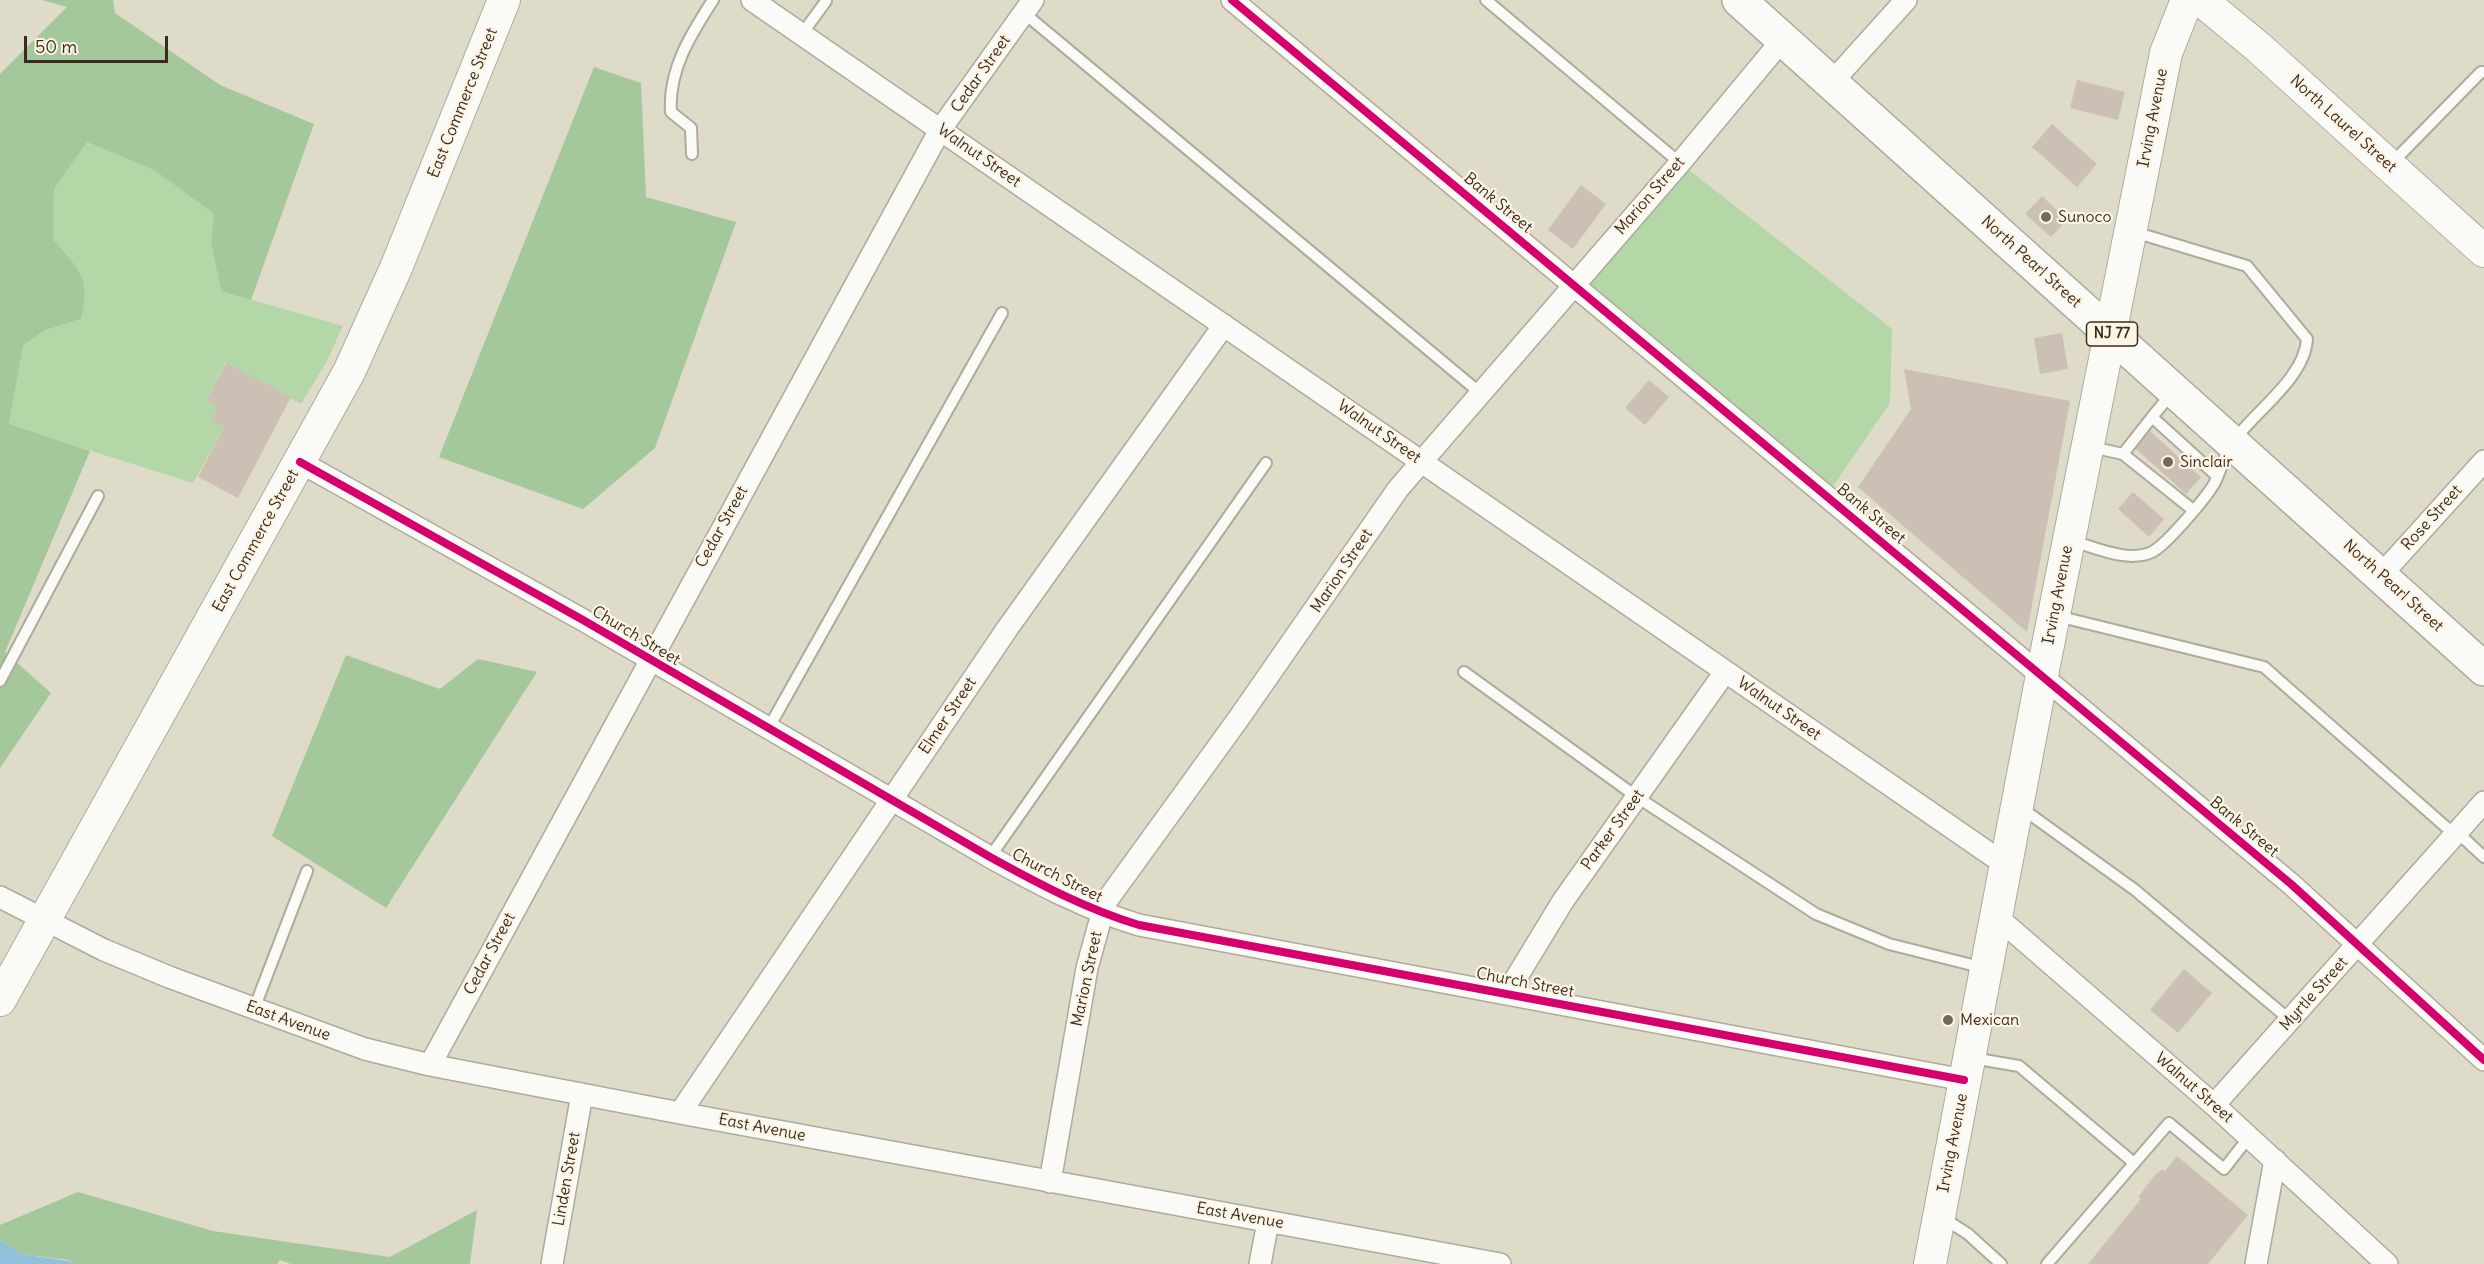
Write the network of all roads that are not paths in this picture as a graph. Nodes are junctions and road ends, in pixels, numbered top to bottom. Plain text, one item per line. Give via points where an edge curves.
1 (504, 0) edge
2 (713, 0) edge
3 (752, 0) edge
4 (1232, 0) edge
5 (1486, 0) edge
6 (1739, 0) edge
7 (1906, 0) edge
8 (2187, 0) edge
9 (2201, 0) edge
10 (826, 1) edge
11 (1029, 7) edge
12 (802, 34) junction
13 (1783, 39) junction
14 (2484, 72) edge
15 (1832, 82) junction
16 (940, 130) junction
17 (692, 153) dead end
18 (1680, 163) junction
19 (2389, 166) junction
20 (2131, 231) junction
21 (2484, 251) edge
22 (1574, 284) junction
23 (1002, 313) dead end
24 (1224, 325) junction
25 (2111, 334) junction
26 (2174, 390) junction
27 (1479, 392) junction
28 (2152, 417) junction
29 (2233, 442) junction
30 (2088, 447) junction
31 (2123, 454) junction
32 (1421, 461) junction
33 (2484, 461) edge
34 (300, 462) junction
35 (1266, 463) dead end
36 (2217, 476) junction
37 (98, 496) dead end
38 (2193, 510) junction
39 (2069, 540) junction
40 (2381, 575) junction
41 (2054, 615) junction
42 (649, 660) junction
43 (2484, 669) edge
44 (1464, 672) dead end
45 (1725, 672) junction
46 (2042, 675) junction
47 (0, 681) edge
48 (768, 729) junction
49 (1637, 797) junction
50 (891, 801) junction
51 (2484, 802) edge
52 (2017, 805) junction
53 (2456, 834) junction
54 (990, 857) junction
55 (2484, 857) edge
56 (2006, 865) junction
57 (308, 871) dead end
58 (0, 897) edge
59 (1102, 914) junction
60 (1997, 917) junction
61 (44, 920) junction
62 (2358, 945) junction
63 (1987, 969) junction
64 (1507, 993) junction
65 (0, 999) edge
66 (254, 1009) junction
67 (2290, 1020) junction
68 (2484, 1060) edge
69 (430, 1065) junction
70 (1967, 1068) junction
71 (582, 1094) junction
72 (2214, 1105) junction
73 (680, 1113) junction
74 (2249, 1137) junction
75 (2274, 1160) junction
76 (2134, 1163) junction
77 (1050, 1182) junction
78 (1939, 1215) junction
79 (1268, 1222) junction
80 (2383, 1263) edge
81 (552, 1264) edge
82 (1260, 1264) edge
83 (1500, 1264) edge
84 (1930, 1264) edge
85 (2001, 1264) edge
86 (2047, 1264) edge
87 (2256, 1264) edge

1 - 34 street, East Commerce Street via 396,268 349,372
2 - 17 lane via 686,44 669,94 670,112 691,128
3 - 12 street, Walnut Street
4 - 22 street, Bank Street
5 - 18 lane
6 - 13 main road, North Pearl Street / NJ 77
7 - 15 street
8 - 20 street, Irving Avenue via 2166,54
9 - 19 street, North Laurel Street
10 - 12 lane
11 - 16 street, Cedar Street
11 - 27 lane
12 - 16 street, Walnut Street
13 - 15 main road, North Pearl Street / NJ 77
13 - 18 street, Marion Street
14 - 19 lane
15 - 25 main road, North Pearl Street / NJ 77
16 - 24 street, Walnut Street
16 - 42 street, Cedar Street
18 - 22 street, Marion Street
19 - 21 street, North Laurel Street
20 - 25 street, Irving Avenue
20 - 29 lane via 2247,266 2307,339 2307,350 2297,369
22 - 27 street, Marion Street
22 - 46 street, Bank Street
23 - 48 lane
24 - 32 street, Walnut Street
24 - 50 street, Elmer Street via 1007,629
25 - 26 main road, North Pearl Street / NJ 77
25 - 30 street, Irving Avenue
26 - 28 lane
26 - 29 main road, North Pearl Street / NJ 77
27 - 32 street, Marion Street
28 - 31 lane
28 - 36 lane
29 - 36 lane
29 - 40 main road, North Pearl Street / NJ 77
30 - 31 lane
30 - 39 street, Irving Avenue
31 - 38 lane
32 - 45 street, Walnut Street
32 - 59 street, Marion Street via 1106,903
33 - 40 street, Rose Street
34 - 42 street, Church Street
34 - 61 street, East Commerce Street
35 - 54 lane
36 - 38 lane
37 - 47 lane
38 - 39 lane via 2169,539 2135,558
39 - 41 street, Irving Avenue
40 - 43 main road, North Pearl Street / NJ 77
41 - 46 street, Irving Avenue
41 - 53 lane via 2264,667
42 - 48 street, Church Street
42 - 69 street, Cedar Street
44 - 49 lane
45 - 49 street, Parker Street
45 - 56 street, Walnut Street
46 - 52 street, Irving Avenue
46 - 62 street, Bank Street
48 - 50 street, Church Street
49 - 63 lane via 1816,914 1889,945
49 - 64 street, Parker Street via 1563,901
50 - 54 street, Church Street
50 - 73 street, Elmer Street
51 - 53 street, Myrtle Street
52 - 56 street, Irving Avenue
52 - 67 lane via 2135,890
53 - 55 lane
53 - 62 street, Myrtle Street
54 - 59 street, Church Street
56 - 60 street, Irving Avenue
57 - 66 lane
58 - 61 street, East Avenue
59 - 64 street, Church Street via 1139,925
59 - 77 street, Marion Street via 1087,968
60 - 63 street, Irving Avenue
60 - 72 street, Walnut Street
61 - 65 street, East Commerce Street
61 - 66 street, East Avenue via 169,977
62 - 67 street, Myrtle Street
62 - 68 street, Bank Street
63 - 70 street, Irving Avenue
64 - 70 street, Church Street
66 - 69 street, East Avenue via 365,1049
67 - 72 street, Myrtle Street
69 - 71 street, East Avenue
70 - 76 lane via 2019,1066
70 - 78 street, Irving Avenue
71 - 73 street, East Avenue
71 - 81 street, Linden Street
72 - 74 street, Walnut Street
73 - 77 street, East Avenue
74 - 75 street, Walnut Street
74 - 76 lane via 2224,1169 2169,1123
75 - 80 street, Walnut Street
75 - 87 street
76 - 86 lane
77 - 79 street, East Avenue
78 - 84 street, Irving Avenue
78 - 85 lane via 1968,1234
79 - 82 street
79 - 83 street, East Avenue

